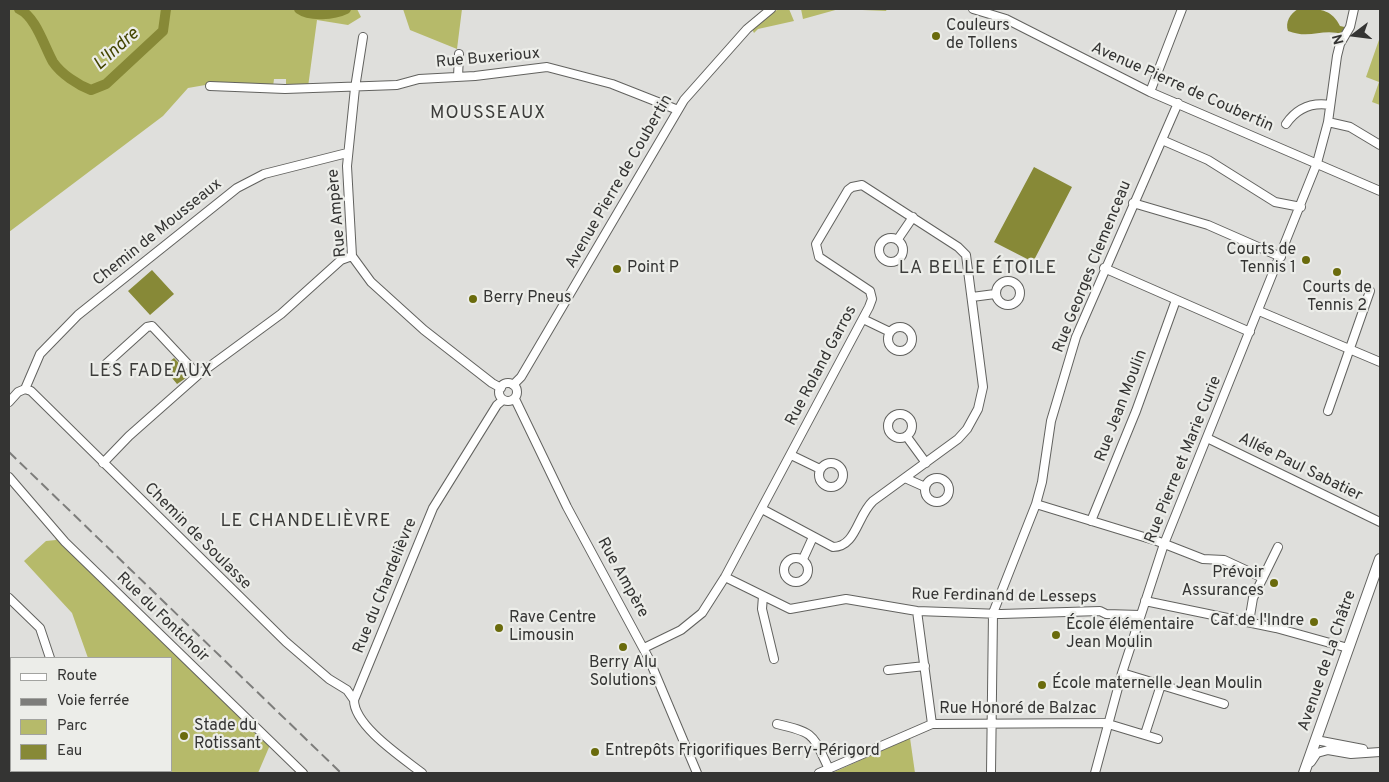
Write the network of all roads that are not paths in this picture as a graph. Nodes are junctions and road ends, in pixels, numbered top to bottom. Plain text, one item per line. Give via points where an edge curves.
1 (770, 9) edge
2 (974, 9) edge
3 (1182, 9) edge
4 (1354, 9) edge
5 (363, 38) dead end
6 (459, 54) dead end
7 (458, 77) junction
8 (210, 86) dead end
9 (354, 88) junction
10 (1150, 92) junction
11 (1178, 103) junction
12 (1330, 105) junction
13 (678, 110) junction
14 (1328, 122) junction
15 (1286, 124) dead end
16 (1162, 140) junction
17 (1380, 145) edge
18 (348, 153) junction
19 (1317, 163) junction
20 (1380, 191) edge
21 (1133, 203) junction
22 (1301, 207) junction
23 (913, 218) junction
24 (898, 239) dead end
25 (352, 256) junction
26 (1281, 257) junction
27 (1104, 268) junction
28 (1370, 291) dead end
29 (995, 294) dead end
30 (972, 297) junction
31 (1176, 300) junction
32 (1259, 311) junction
33 (863, 319) junction
34 (890, 332) dead end
35 (1250, 332) junction
36 (1349, 349) junction
37 (1380, 362) edge
38 (106, 364) dead end
39 (198, 375) junction
40 (513, 385) junction
41 (501, 388) junction
42 (25, 389) junction
43 (514, 399) junction
44 (504, 400) junction
45 (9, 402) edge
46 (1328, 411) dead end
47 (907, 436) dead end
48 (1207, 438) junction
49 (791, 455) junction
50 (103, 463) junction
51 (926, 463) junction
52 (820, 469) dead end
53 (9, 477) edge
54 (905, 478) junction
55 (925, 487) dead end
56 (1036, 504) junction
57 (762, 509) junction
58 (1090, 521) junction
59 (1380, 522) edge
60 (813, 537) junction
61 (1164, 544) junction
62 (1278, 547) dead end
63 (1380, 558) edge
64 (803, 559) dead end
65 (725, 578) junction
66 (1263, 578) junction
67 (763, 596) junction
68 (9, 598) edge
69 (1145, 601) junction
70 (917, 611) junction
71 (993, 613) junction
72 (1140, 615) junction
73 (1249, 622) junction
74 (644, 648) junction
75 (1348, 648) junction
76 (50, 657) edge
77 (774, 659) dead end
78 (925, 666) junction
79 (888, 670) dead end
80 (1122, 673) junction
81 (1161, 685) junction
82 (354, 700) junction
83 (1224, 704) dead end
84 (991, 723) junction
85 (777, 724) dead end
86 (932, 724) junction
87 (1107, 724) junction
88 (1145, 734) junction
89 (1158, 739) dead end
90 (1324, 741) junction
91 (1380, 748) edge
92 (1380, 752) edge
93 (829, 769) junction
94 (1306, 769) edge
95 (303, 773) edge
96 (422, 773) edge
97 (697, 773) edge
98 (819, 773) edge
99 (991, 773) edge
100 (1095, 773) edge

1 - 13 street, Avenue Pierre de Coubertin via 726,51 690,91
2 - 10 street, Avenue Pierre de Coubertin via 1006,19
3 - 10 street
4 - 12 street, Rue Pierre et Marie Curie via 1337,56
5 - 9 street, Rue Ampère
6 - 7 street
7 - 9 street, Rue Buxerioux via 419,79 397,86
7 - 13 street, Rue Buxerioux via 547,67 612,84
8 - 9 street
9 - 18 street, Rue Ampère
10 - 11 street, Avenue Pierre de Coubertin
11 - 16 street, Rue Georges Clemenceau
11 - 19 street, Avenue Pierre de Coubertin
12 - 14 street, Rue Pierre et Marie Curie
12 - 15 street via 1314,104 1304,108
13 - 40 street, Avenue Pierre de Coubertin via 544,340
14 - 17 street via 1350,127
14 - 19 street, Rue Pierre et Marie Curie
16 - 21 street, Rue Georges Clemenceau
16 - 22 street via 1208,160 1276,202
18 - 25 street, Rue Ampère
18 - 42 street, Chemin de Mousseaux via 264,174 236,188 60,332 40,354
19 - 20 street, Avenue Pierre de Coubertin
19 - 22 street, Rue Pierre et Marie Curie
21 - 26 street via 1208,225
21 - 27 street, Rue Georges Clemenceau
22 - 26 street, Rue Pierre et Marie Curie
23 - 24 street
23 - 30 street, Rue Roland Garros via 963,251 968,260
23 - 33 street, Rue Roland Garros via 862,185 856,185 848,190 816,244 819,257 870,292 870,308
25 - 39 street via 341,260 282,314
25 - 41 street, Rue Ampère via 371,282 424,330
26 - 32 street, Rue Pierre et Marie Curie
27 - 31 street
27 - 56 street, Rue Georges Clemenceau via 1076,337 1051,421
28 - 36 street
29 - 30 street
30 - 51 street, Rue Roland Garros via 982,374 978,409 958,439
31 - 35 street
31 - 58 street, Rue Jean Moulin via 1136,411
32 - 35 street, Rue Pierre et Marie Curie
32 - 36 street
33 - 34 street
33 - 49 street, Rue Roland Garros
35 - 48 street, Rue Pierre et Marie Curie
36 - 37 street
36 - 46 street
38 - 39 street via 152,326
39 - 50 street
40 - 41 street
40 - 43 street via 517,390
41 - 44 street via 499,393
42 - 45 street
42 - 50 street, Chemin de Soulasse via 31,391
43 - 44 street
43 - 74 street, Rue Ampère
44 - 82 street, Rue du Chardelièvre via 497,405 433,508
47 - 51 street
48 - 59 street, Allée Paul Sabatier
48 - 61 street, Rue Pierre et Marie Curie
49 - 52 street
49 - 57 street, Rue Roland Garros
50 - 82 street, Chemin de Soulasse via 265,622 329,679 348,690
51 - 54 street, Rue Roland Garros
53 - 95 street, Rue du Fontchoir via 65,542
54 - 55 street
54 - 60 street, Rue Roland Garros via 866,508 846,544 833,547
56 - 58 street
56 - 71 street, Rue Georges Clemenceau
57 - 60 street, Rue Roland Garros
57 - 65 street, Rue Roland Garros
58 - 61 street
60 - 64 street
61 - 66 street via 1203,559 1224,560
61 - 69 street, Rue Pierre et Marie Curie
62 - 66 street
63 - 75 main road, Avenue de La Châtre
65 - 67 street, Rue Ferdinand de Lesseps
65 - 74 street, Rue Roland Garros via 702,613 681,630
66 - 73 street via 1253,598
67 - 70 street, Rue Ferdinand de Lesseps via 790,609 846,600
67 - 77 street via 762,609
68 - 76 street via 40,628
69 - 72 street, Rue Pierre et Marie Curie
69 - 73 street
70 - 71 street, Rue Ferdinand de Lesseps
70 - 78 street
71 - 72 street, Rue Ferdinand de Lesseps
71 - 84 street
72 - 80 street, Rue Pierre et Marie Curie
73 - 75 street
74 - 97 street, Rue Ampère
75 - 90 main road, Avenue de La Châtre
78 - 79 street
78 - 86 street
80 - 81 street
80 - 87 street, Rue Pierre et Marie Curie
81 - 83 street
81 - 88 street
82 - 96 street via 359,716 389,747
84 - 86 street, Rue Honoré de Balzac
84 - 87 street, Rue Honoré de Balzac
84 - 99 street
85 - 93 street via 806,731 814,738
86 - 93 street, Rue Honoré de Balzac
87 - 88 street, Rue Honoré de Balzac
87 - 100 street, Rue Pierre et Marie Curie
88 - 89 street, Rue Honoré de Balzac
90 - 91 street via 1352,748
90 - 92 street via 1351,754
90 - 94 main road, Avenue de La Châtre
90 - 94 street
93 - 98 street, Rue Honoré de Balzac

